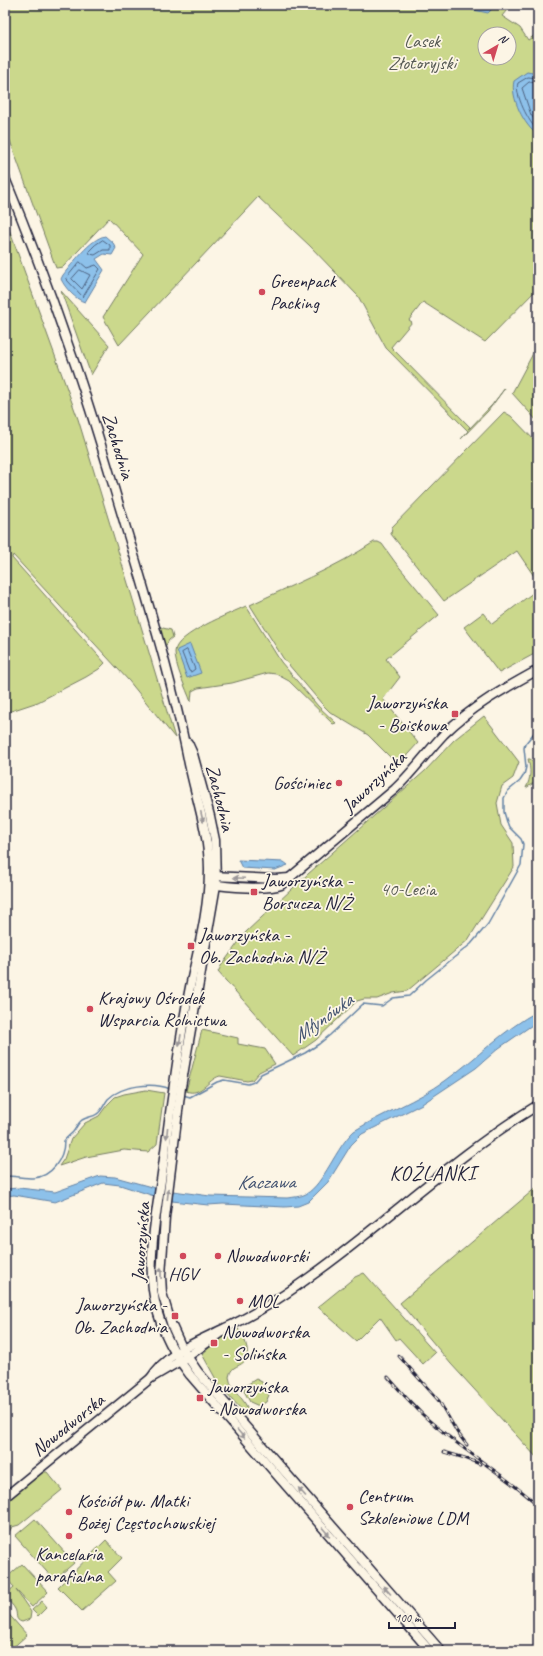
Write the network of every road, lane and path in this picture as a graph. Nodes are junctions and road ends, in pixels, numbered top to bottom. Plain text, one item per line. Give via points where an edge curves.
1 (5, 178) edge
2 (538, 670) edge
3 (212, 881) junction
4 (538, 1105) edge
5 (181, 1356) junction
6 (5, 1497) edge
7 (430, 1651) edge
8 (441, 1651) edge

1 - 3 main road, Zachodnia via 87,400 159,641 206,836
2 - 3 main road, Jaworzyńska via 494,695 462,718 435,743 406,779 290,878
3 - 5 main road, Jaworzyńska via 176,1091 162,1207 162,1293
4 - 5 main road, Nowodworska via 478,1146 324,1267 226,1328 212,1340
5 - 6 main road, Nowodworska via 156,1370 151,1378
5 -> 7 main road, Jaworzyńska via 248,1442
8 -> 5 main road, Jaworzyńska via 214,1390

